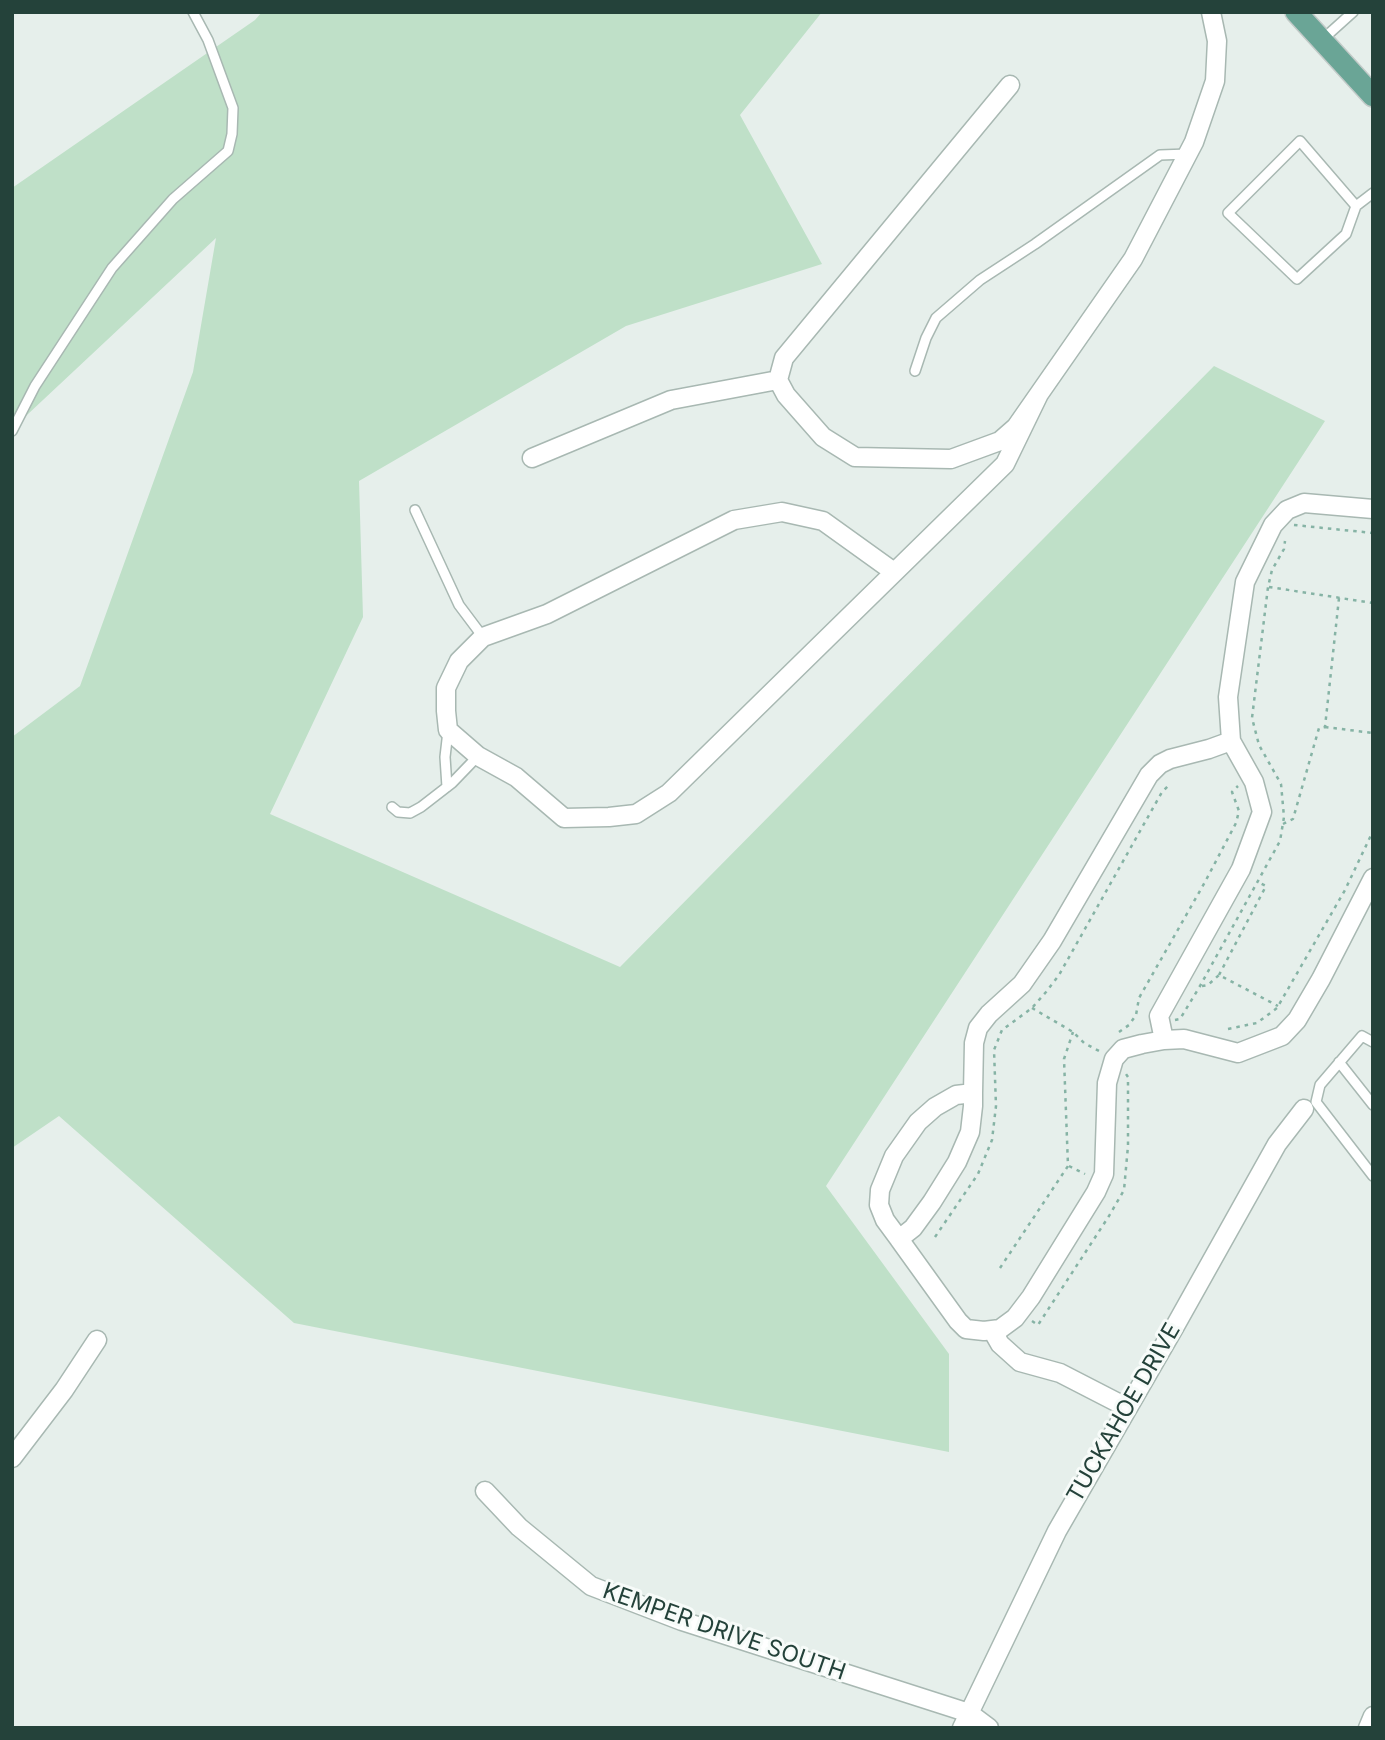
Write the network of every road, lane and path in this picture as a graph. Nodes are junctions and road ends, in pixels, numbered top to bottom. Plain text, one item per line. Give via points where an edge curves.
1 (193, 12) edge
2 (1211, 12) edge
3 (1296, 12) edge
4 (1353, 12) edge
5 (1321, 40) junction
6 (1010, 85) dead end
7 (1373, 96) edge
8 (1188, 154) junction
9 (1373, 193) edge
10 (1356, 206) junction
11 (915, 371) dead end
12 (778, 380) junction
13 (1039, 394) junction
14 (12, 431) edge
15 (532, 458) dead end
16 (1373, 509) edge
17 (415, 510) dead end
18 (1287, 524) dead end
19 (1373, 533) edge
20 (1286, 537) dead end
21 (894, 572) junction
22 (1268, 587) junction
23 (1339, 598) junction
24 (1373, 603) edge
25 (483, 637) junction
26 (1325, 727) junction
27 (448, 730) junction
28 (1373, 733) edge
29 (1231, 741) junction
30 (478, 756) junction
31 (1241, 784) dead end
32 (1168, 786) dead end
33 (447, 787) junction
34 (392, 807) dead end
35 (1283, 824) junction
36 (1373, 831) edge
37 (1373, 878) edge
38 (1257, 881) junction
39 (1219, 975) junction
40 (1200, 986) junction
41 (1278, 1006) junction
42 (1032, 1008) junction
43 (1171, 1020) dead end
44 (1228, 1030) dead end
45 (1073, 1032) junction
46 (1119, 1032) dead end
47 (1164, 1040) junction
48 (1373, 1042) edge
49 (1104, 1045) dead end
50 (1099, 1051) junction
51 (1102, 1059) dead end
52 (1339, 1062) junction
53 (973, 1093) junction
54 (1310, 1105) junction
55 (1373, 1105) edge
56 (1068, 1166) junction
57 (1086, 1175) dead end
58 (1373, 1176) edge
59 (935, 1237) dead end
60 (899, 1239) junction
61 (1000, 1268) dead end
62 (992, 1330) junction
63 (97, 1340) dead end
64 (1128, 1408) junction
65 (12, 1458) edge
66 (485, 1491) dead end
67 (1373, 1716) edge
68 (966, 1720) edge
69 (989, 1728) edge
70 (1368, 1728) edge

1 - 14 lane via 233,108 228,151 173,199 112,268 35,386
2 - 8 street via 1217,41 1215,81
3 - 5 main road
4 - 5 lane
5 - 7 main road
6 - 12 street via 783,358
8 - 11 lane via 1160,155 980,280 936,318
8 - 13 street via 1133,259
9 - 10 lane
10 - 10 lane via 1300,141 1228,212 1297,279 1346,234
12 - 13 street via 823,437 855,457 951,459 1000,441
12 - 15 street via 671,400
13 - 21 street via 1005,464
16 - 29 street via 1304,503 1286,510 1273,525 1245,582 1228,697
17 - 25 lane via 459,605
18 - 19 path
20 - 22 path
21 - 25 street via 823,521 782,512 734,520 547,614
21 - 30 street via 668,793 636,814 564,818 516,777
22 - 23 path
22 - 35 path via 1252,718 1259,745 1281,784
23 - 24 path
23 - 26 path
25 - 27 street via 459,661 446,688
26 - 28 path
26 - 35 path via 1320,728 1293,819
27 - 30 street
27 - 33 lane
29 - 47 street via 1254,782 1262,812 1241,869 1159,1016
29 - 53 street via 1170,759 1149,775 1052,941 1022,984 978,1028
30 - 33 lane
31 - 46 path via 1232,792 1239,811 1236,822 1139,998 1136,1015
32 - 42 path via 1059,975
33 - 34 lane via 410,813
35 - 38 path via 1280,841
36 - 41 path via 1345,890
37 - 47 street via 1321,979 1282,1036 1238,1053 1184,1039
38 - 39 path via 1266,886
38 - 40 path
39 - 40 path
39 - 41 path
40 - 43 path via 1180,1019
41 - 44 path via 1257,1023
42 - 45 path
42 - 59 path via 1002,1030 993,1050 996,1106 992,1140 978,1174
45 - 50 path
45 - 56 path via 1064,1059
47 - 62 street via 1123,1049 1114,1059 1107,1083 1104,1174 1096,1192 1031,1297 1015,1318
48 - 52 lane via 1362,1036
49 - 50 path
50 - 51 path
52 - 54 lane
52 - 55 lane
53 - 60 street via 970,1132 957,1162 913,1228
53 - 60 street via 956,1095 935,1107 894,1156 879,1205
54 - 58 lane
54 - 64 street, TUCKAHOE DRIVE via 1277,1144
56 - 57 path
56 - 61 path
60 - 62 street via 966,1329
62 - 64 street via 1020,1362 1060,1373
63 - 65 street
64 - 68 street, TUCKAHOE DRIVE via 1057,1531
66 - 68 street, KEMPER DRIVE SOUTH via 519,1527 590,1586
67 - 70 street
68 - 69 street, KEMPER DRIVE SOUTH

